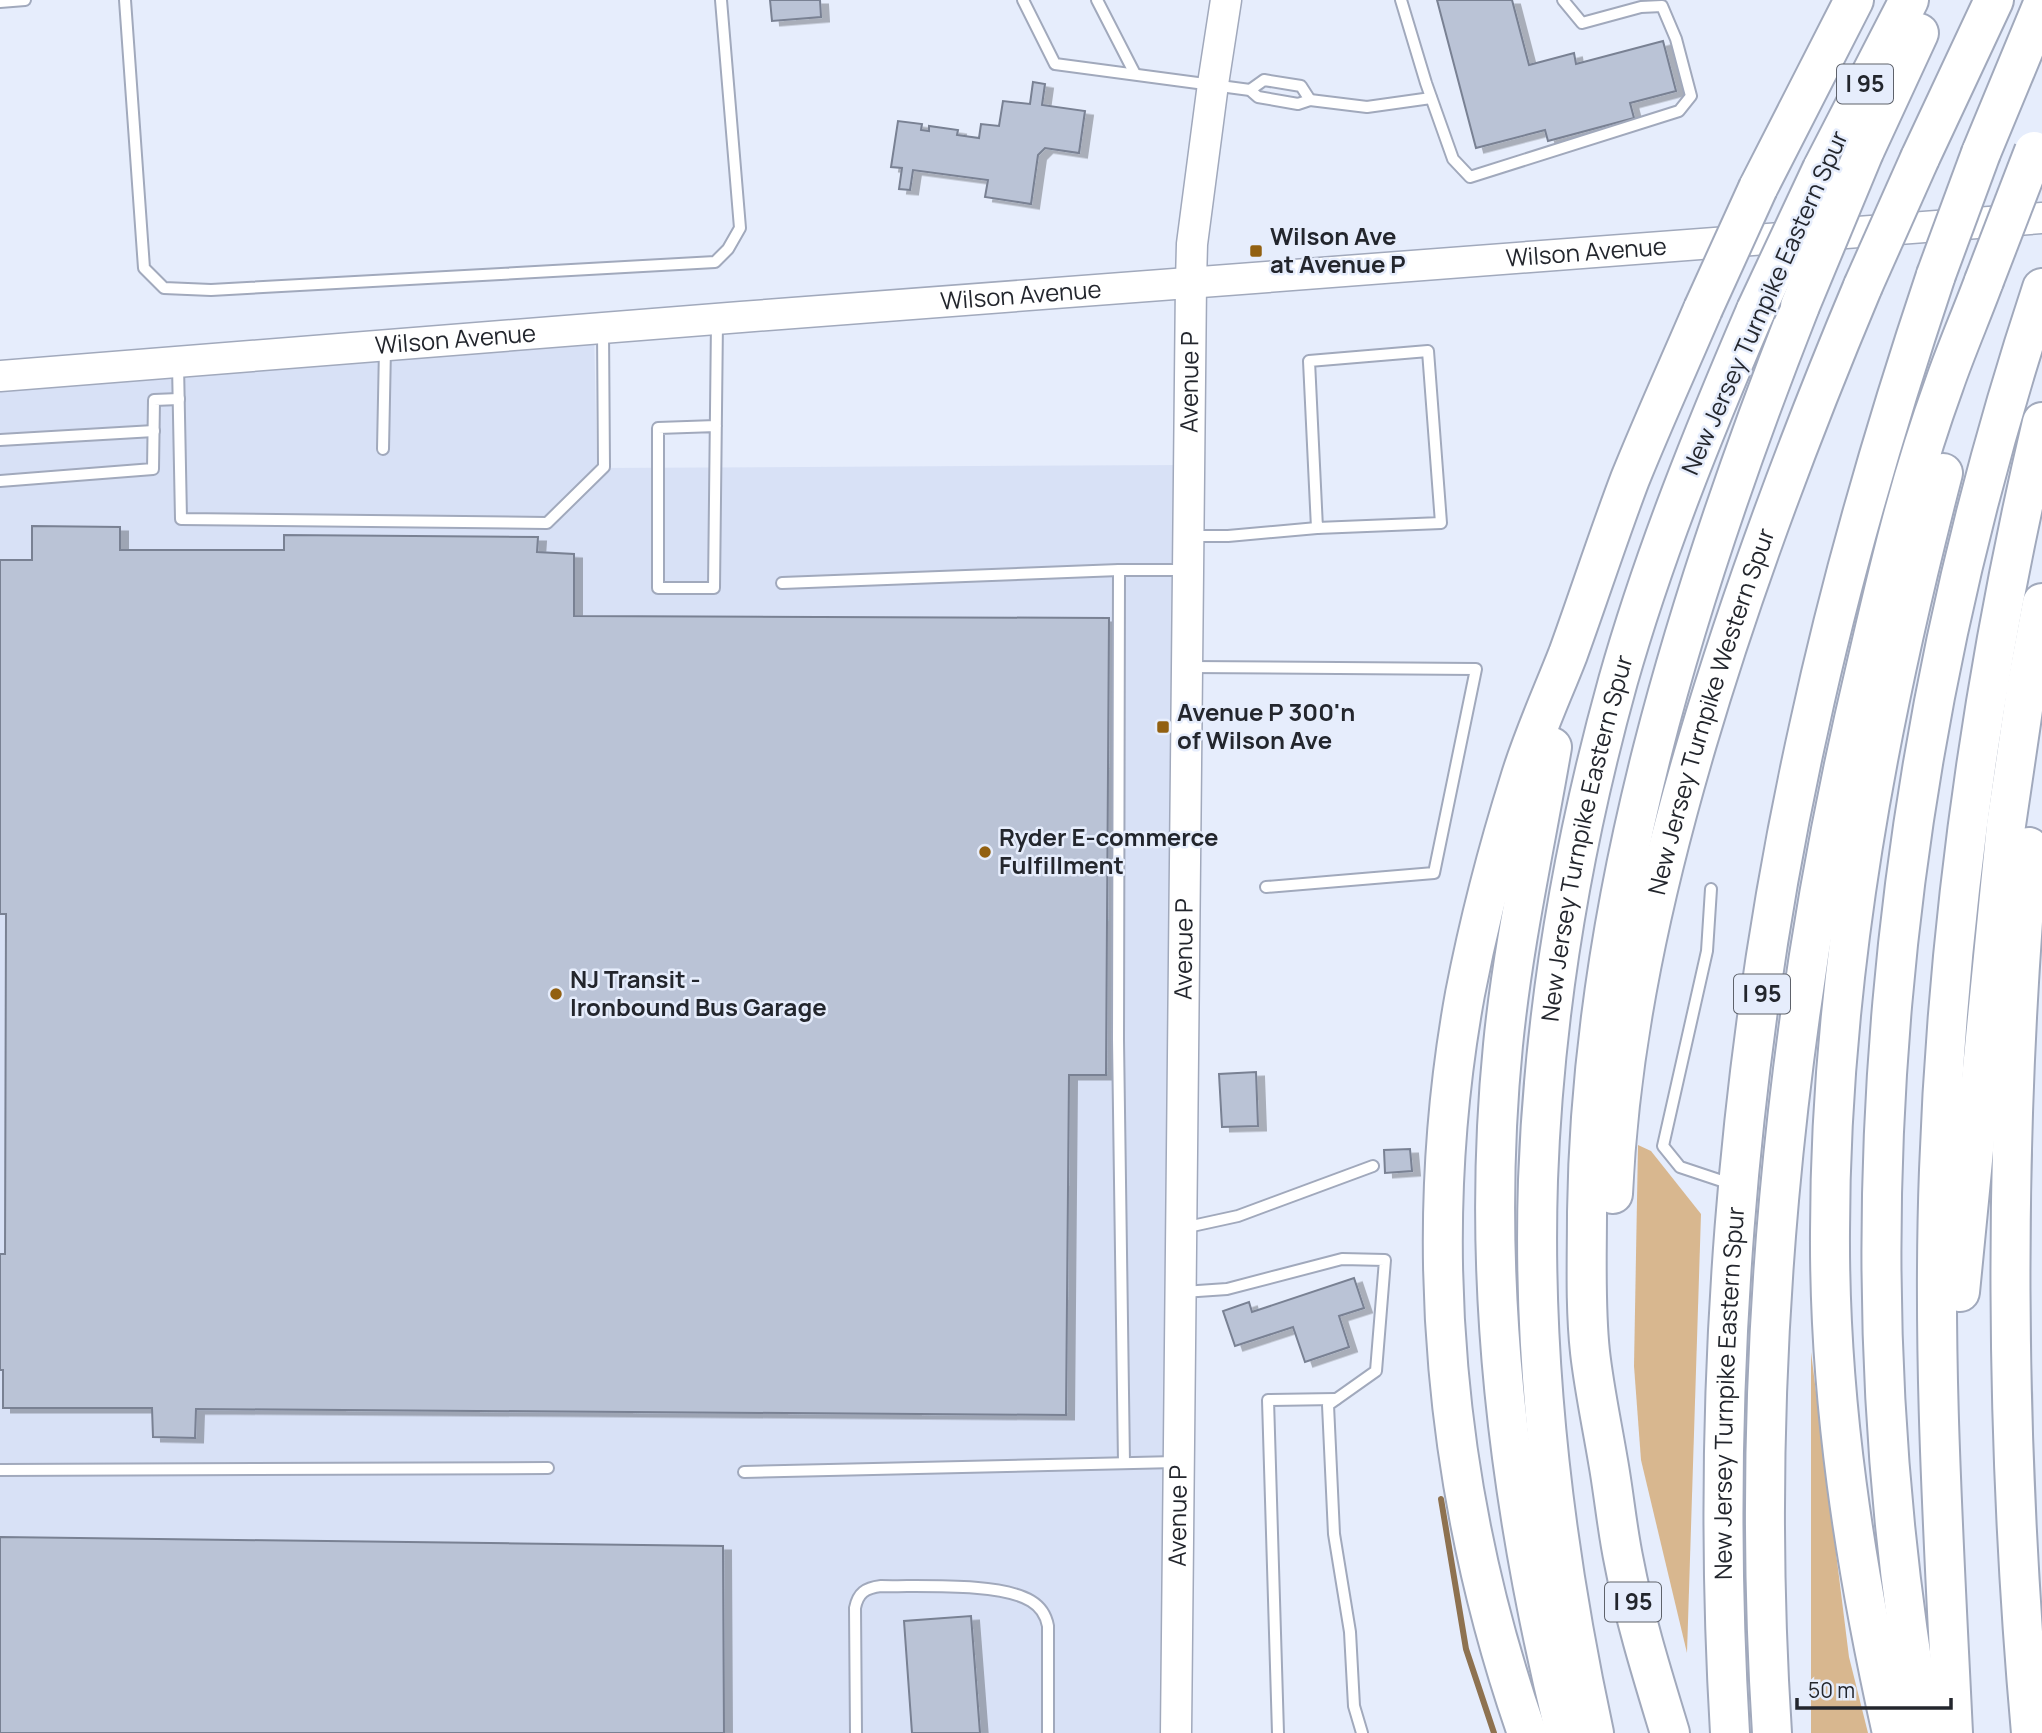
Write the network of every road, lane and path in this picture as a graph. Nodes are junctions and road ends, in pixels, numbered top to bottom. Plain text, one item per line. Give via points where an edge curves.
1 (25, 0) edge
2 (125, 0) edge
3 (721, 0) edge
4 (1023, 0) edge
5 (1097, 0) edge
6 (1226, 0) edge
7 (1402, 0) edge
8 (1563, 0) edge
9 (1854, 0) edge
10 (1909, 0) edge
11 (1935, 0) edge
12 (1994, 0) edge
13 (0, 2) edge
14 (2042, 6) edge
15 (1135, 74) junction
16 (1213, 84) junction
17 (1250, 90) junction
18 (1431, 98) junction
19 (1310, 100) junction
20 (2038, 140) edge
21 (2042, 218) edge
22 (1984, 281) junction
23 (1191, 282) junction
24 (2042, 288) edge
25 (717, 318) junction
26 (603, 328) junction
27 (385, 345) junction
28 (178, 362) junction
29 (0, 376) edge
30 (179, 399) junction
31 (2042, 422) edge
32 (716, 426) junction
33 (154, 431) junction
34 (0, 440) edge
35 (383, 449) dead end
36 (0, 481) edge
37 (1317, 528) junction
38 (1188, 536) junction
39 (1119, 570) junction
40 (1187, 570) junction
41 (782, 583) dead end
42 (2042, 603) edge
43 (1569, 651) junction
44 (1186, 667) junction
45 (2042, 729) edge
46 (1266, 887) dead end
47 (1711, 889) dead end
48 (1373, 1166) dead end
49 (1740, 1187) junction
50 (1181, 1229) junction
51 (1180, 1292) junction
52 (1336, 1399) junction
53 (1178, 1462) junction
54 (1124, 1463) junction
55 (548, 1468) dead end
56 (1610, 1469) junction
57 (0, 1470) edge
58 (744, 1472) dead end
59 (1951, 1528) junction
60 (856, 1733) edge
61 (1048, 1733) edge
62 (1176, 1733) edge
63 (1278, 1733) edge
64 (1362, 1733) edge
65 (1527, 1733) edge
66 (1565, 1733) edge
67 (1594, 1733) edge
68 (1670, 1733) edge
69 (1730, 1733) edge
70 (1772, 1733) edge
71 (1892, 1733) edge
72 (1924, 1733) edge
73 (1953, 1733) edge
74 (2031, 1733) edge

1 - 13 lane
2 - 3 lane via 144,268 164,288 211,290 715,262 740,228
4 - 15 lane via 1055,64
5 - 15 lane
6 - 16 main road, Avenue P
7 - 18 lane
8 - 18 lane via 1582,23 1662,6 1691,96 1679,111 1470,177 1452,159
9 - 43 highway, bridge via 1758,188 1703,309 1632,475
10 - 67 highway, New Jersey Turnpike Eastern Spur / I 95, bridge via 1756,310 1676,506 1618,680 1576,859 1549,1041 1538,1191 1538,1272 1549,1460
11 - 56 highway, New Jersey Turnpike Western Spur / I 95, bridge via 1864,152 1736,477 1681,650 1634,830 1609,959 1592,1091 1587,1229 1590,1351
12 - 56 highway, New Jersey Turnpike Western Spur / I 95, bridge via 1863,286 1790,465 1732,629 1684,788 1648,935 1627,1052 1613,1183
14 - 49 highway, New Jersey Turnpike Eastern Spur / I 95, bridge via 1936,275 1871,477 1838,601 1788,827 1766,963
15 - 16 lane
16 - 17 lane
16 - 23 main road, Avenue P
17 - 19 lane via 1258,97 1298,104
17 - 19 lane via 1264,80 1283,82 1301,86
18 - 19 lane via 1367,107
20 - 22 highway, I 95, bridge
21 - 23 main road, Wilson Avenue
22 - 70 highway, New Jersey Turnpike Eastern Spur / I 95 via 1934,414 1884,593 1842,771 1804,985 1781,1178 1769,1363 1766,1545
22 - 71 highway, I 95 via 1965,393 1927,535 1880,748 1853,919 1835,1096 1830,1233 1838,1418 1856,1555
23 - 25 main road, Wilson Avenue
23 - 38 main road, Avenue P
24 - 72 highway via 1992,454 1938,680 1907,861 1892,996 1881,1224 1885,1410 1902,1588
25 - 26 main road, Wilson Avenue
25 - 32 lane
26 - 27 main road, Wilson Avenue
26 - 30 lane via 604,467 547,523 181,519
27 - 28 main road, Wilson Avenue
27 - 35 lane
28 - 29 main road, Wilson Avenue
28 - 30 lane
30 - 33 lane via 154,400
31 - 59 highway via 1991,668 1969,806 1950,986 1936,1286 1937,1389
32 - 32 lane via 714,589 658,588 658,428
33 - 34 lane
33 - 36 lane via 153,469
37 - 37 lane via 1441,523 1428,351 1308,361
37 - 38 lane
38 - 40 main road, Avenue P
39 - 40 lane
39 - 41 lane
39 - 54 lane via 1118,1040
40 - 44 main road, Avenue P
42 - 59 highway via 2006,825 1966,1214
43 - 65 highway via 1507,822 1466,992 1447,1150 1446,1334 1454,1425 1488,1605
43 - 66 highway via 1508,996 1494,1218 1500,1362 1511,1459 1534,1601
44 - 46 lane via 1476,669 1434,873
44 - 50 main road, Avenue P
45 - 74 highway via 2023,928 2013,1192 2014,1441
47 - 49 lane via 1707,951 1663,1146 1680,1167
48 - 50 lane via 1229,1219
49 - 69 highway, New Jersey Turnpike Eastern Spur / I 95 via 1725,1427
50 - 51 main road, Avenue P
51 - 52 lane via 1227,1289 1342,1259 1385,1260 1376,1371
51 - 53 main road, Avenue P
52 - 63 lane via 1268,1400
52 - 64 lane via 1328,1405 1334,1534 1350,1632 1354,1706
53 - 54 lane
53 - 62 main road, Avenue P
54 - 58 lane
55 - 57 lane
56 - 68 highway, New Jersey Turnpike Western Spur / I 95 via 1629,1586
59 - 73 highway via 1960,1552 1949,1663
60 - 61 lane via 855,1608 862,1592 881,1586 986,1590 1029,1600 1040,1608 1048,1626

